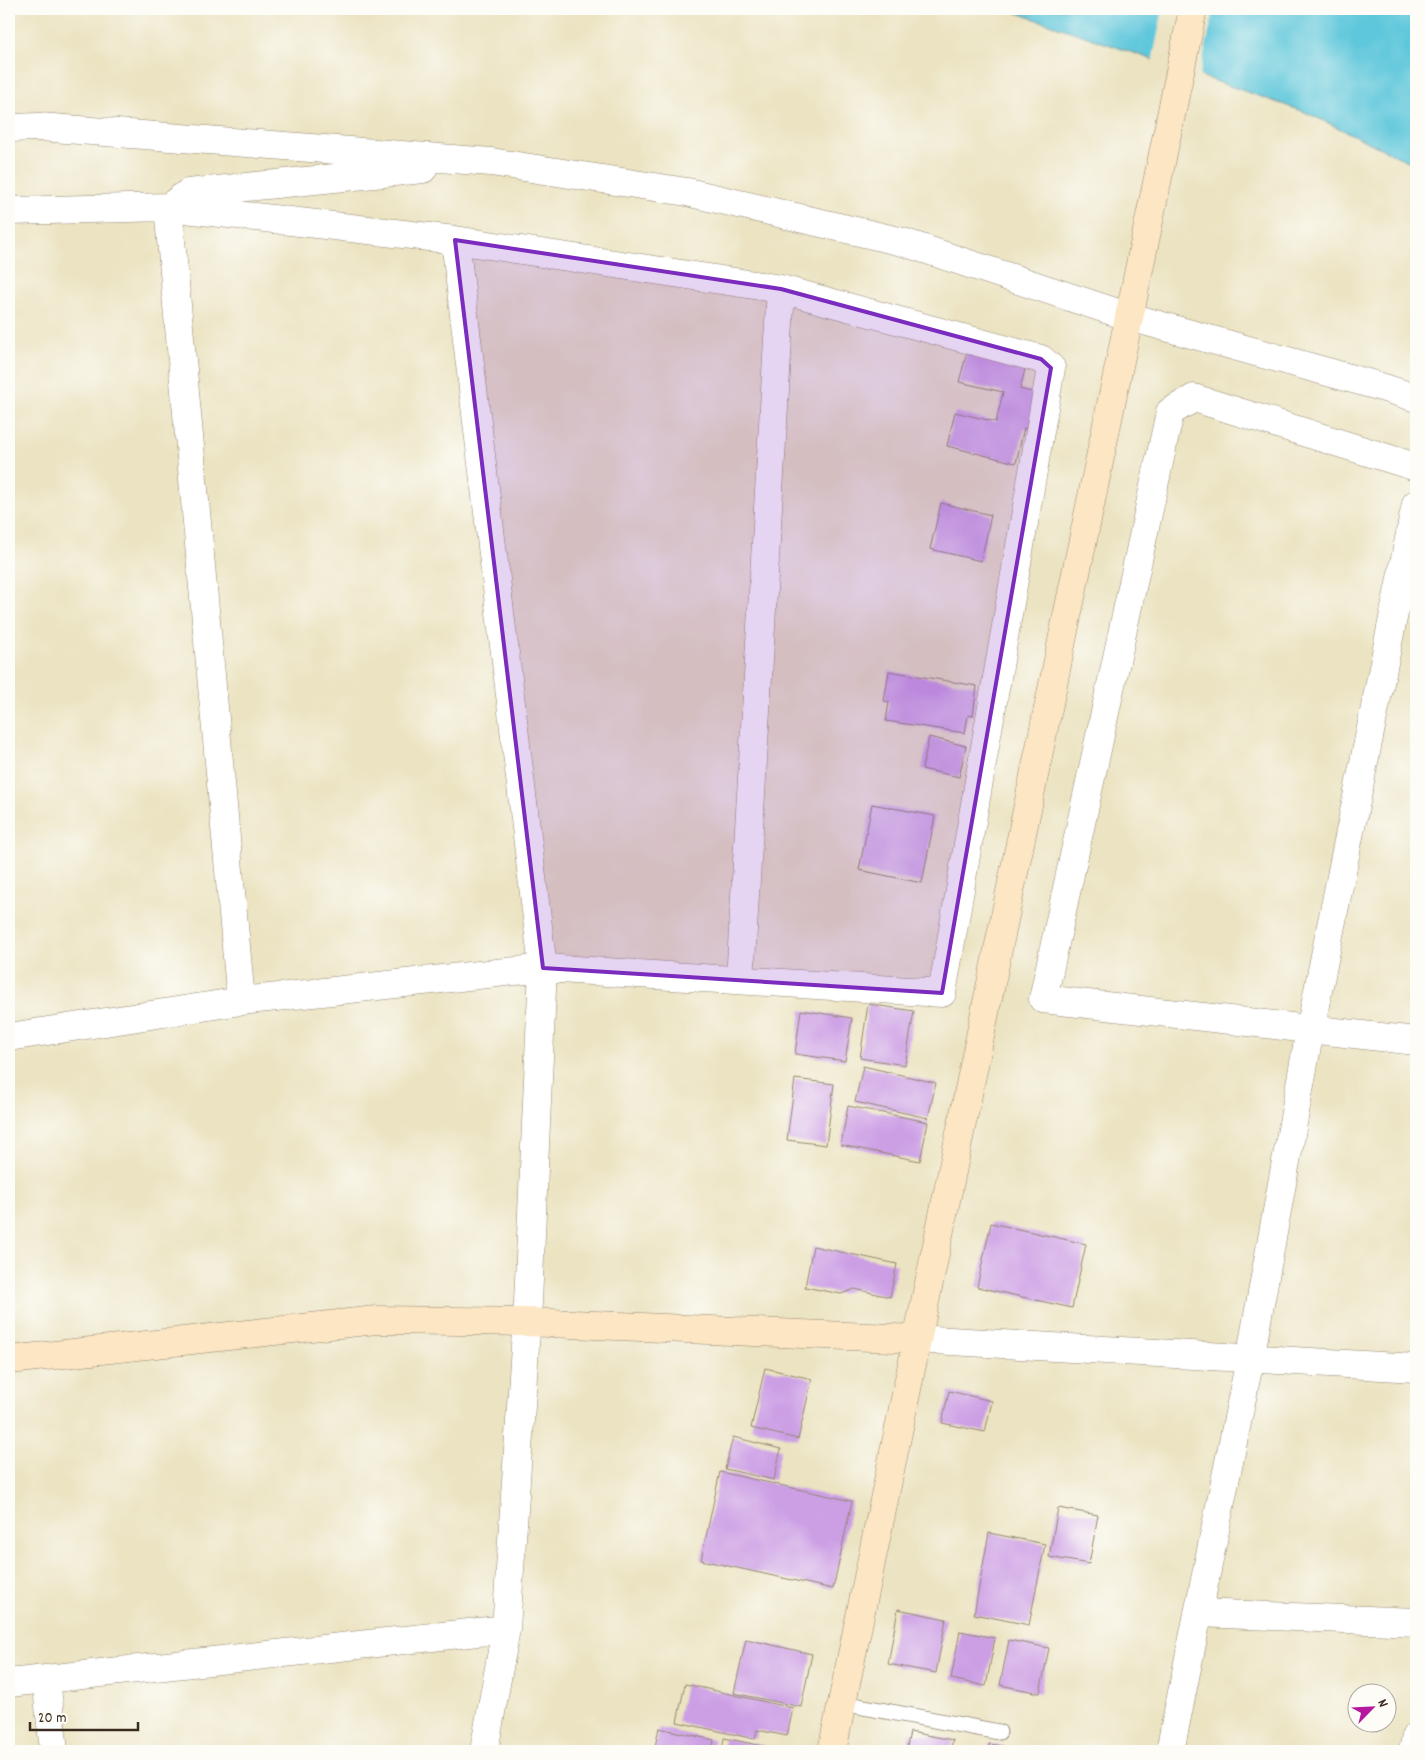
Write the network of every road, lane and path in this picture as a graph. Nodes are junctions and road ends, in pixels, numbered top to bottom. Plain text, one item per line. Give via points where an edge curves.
1 (1193, 9) edge
2 (9, 128) edge
3 (491, 162) junction
4 (168, 208) junction
5 (9, 211) edge
6 (455, 240) junction
7 (781, 289) junction
8 (1133, 304) junction
9 (1416, 398) edge
10 (1416, 467) edge
11 (1416, 504) edge
12 (543, 968) junction
13 (740, 980) junction
14 (241, 1001) junction
15 (1310, 1030) junction
16 (9, 1037) edge
17 (1416, 1041) edge
18 (526, 1322) junction
19 (916, 1339) junction
20 (1250, 1359) junction
21 (9, 1360) edge
22 (1416, 1368) edge
23 (1198, 1613) junction
24 (1416, 1622) edge
25 (506, 1629) junction
26 (46, 1679) junction
27 (9, 1683) edge
28 (842, 1703) junction
29 (999, 1732) dead end
30 (1416, 1736) edge
31 (54, 1751) edge
32 (484, 1751) edge
33 (832, 1751) edge
34 (1170, 1751) edge
35 (1413, 1751) edge

1 - 8 street
2 - 3 street via 59,128
3 - 4 street via 188,193
3 - 8 street via 687,192 903,242
4 - 5 street
4 - 6 street
4 - 14 street
6 - 7 street
6 - 12 street
7 - 13 street
7 - 13 street via 1041,358 1051,368 942,993
8 - 9 street
8 - 19 street
10 - 15 street via 1194,398 1170,412 1043,999
11 - 15 street
12 - 13 street
12 - 14 street
12 - 18 street
14 - 16 street
15 - 17 street
15 - 20 street
18 - 19 street
18 - 21 street via 376,1320
18 - 25 street
19 - 20 street
19 - 28 street
20 - 22 street
20 - 23 street
23 - 24 street
23 - 34 street
25 - 26 street
25 - 32 street
26 - 27 street
26 - 31 street
28 - 29 lane
28 - 33 street
30 - 35 street

